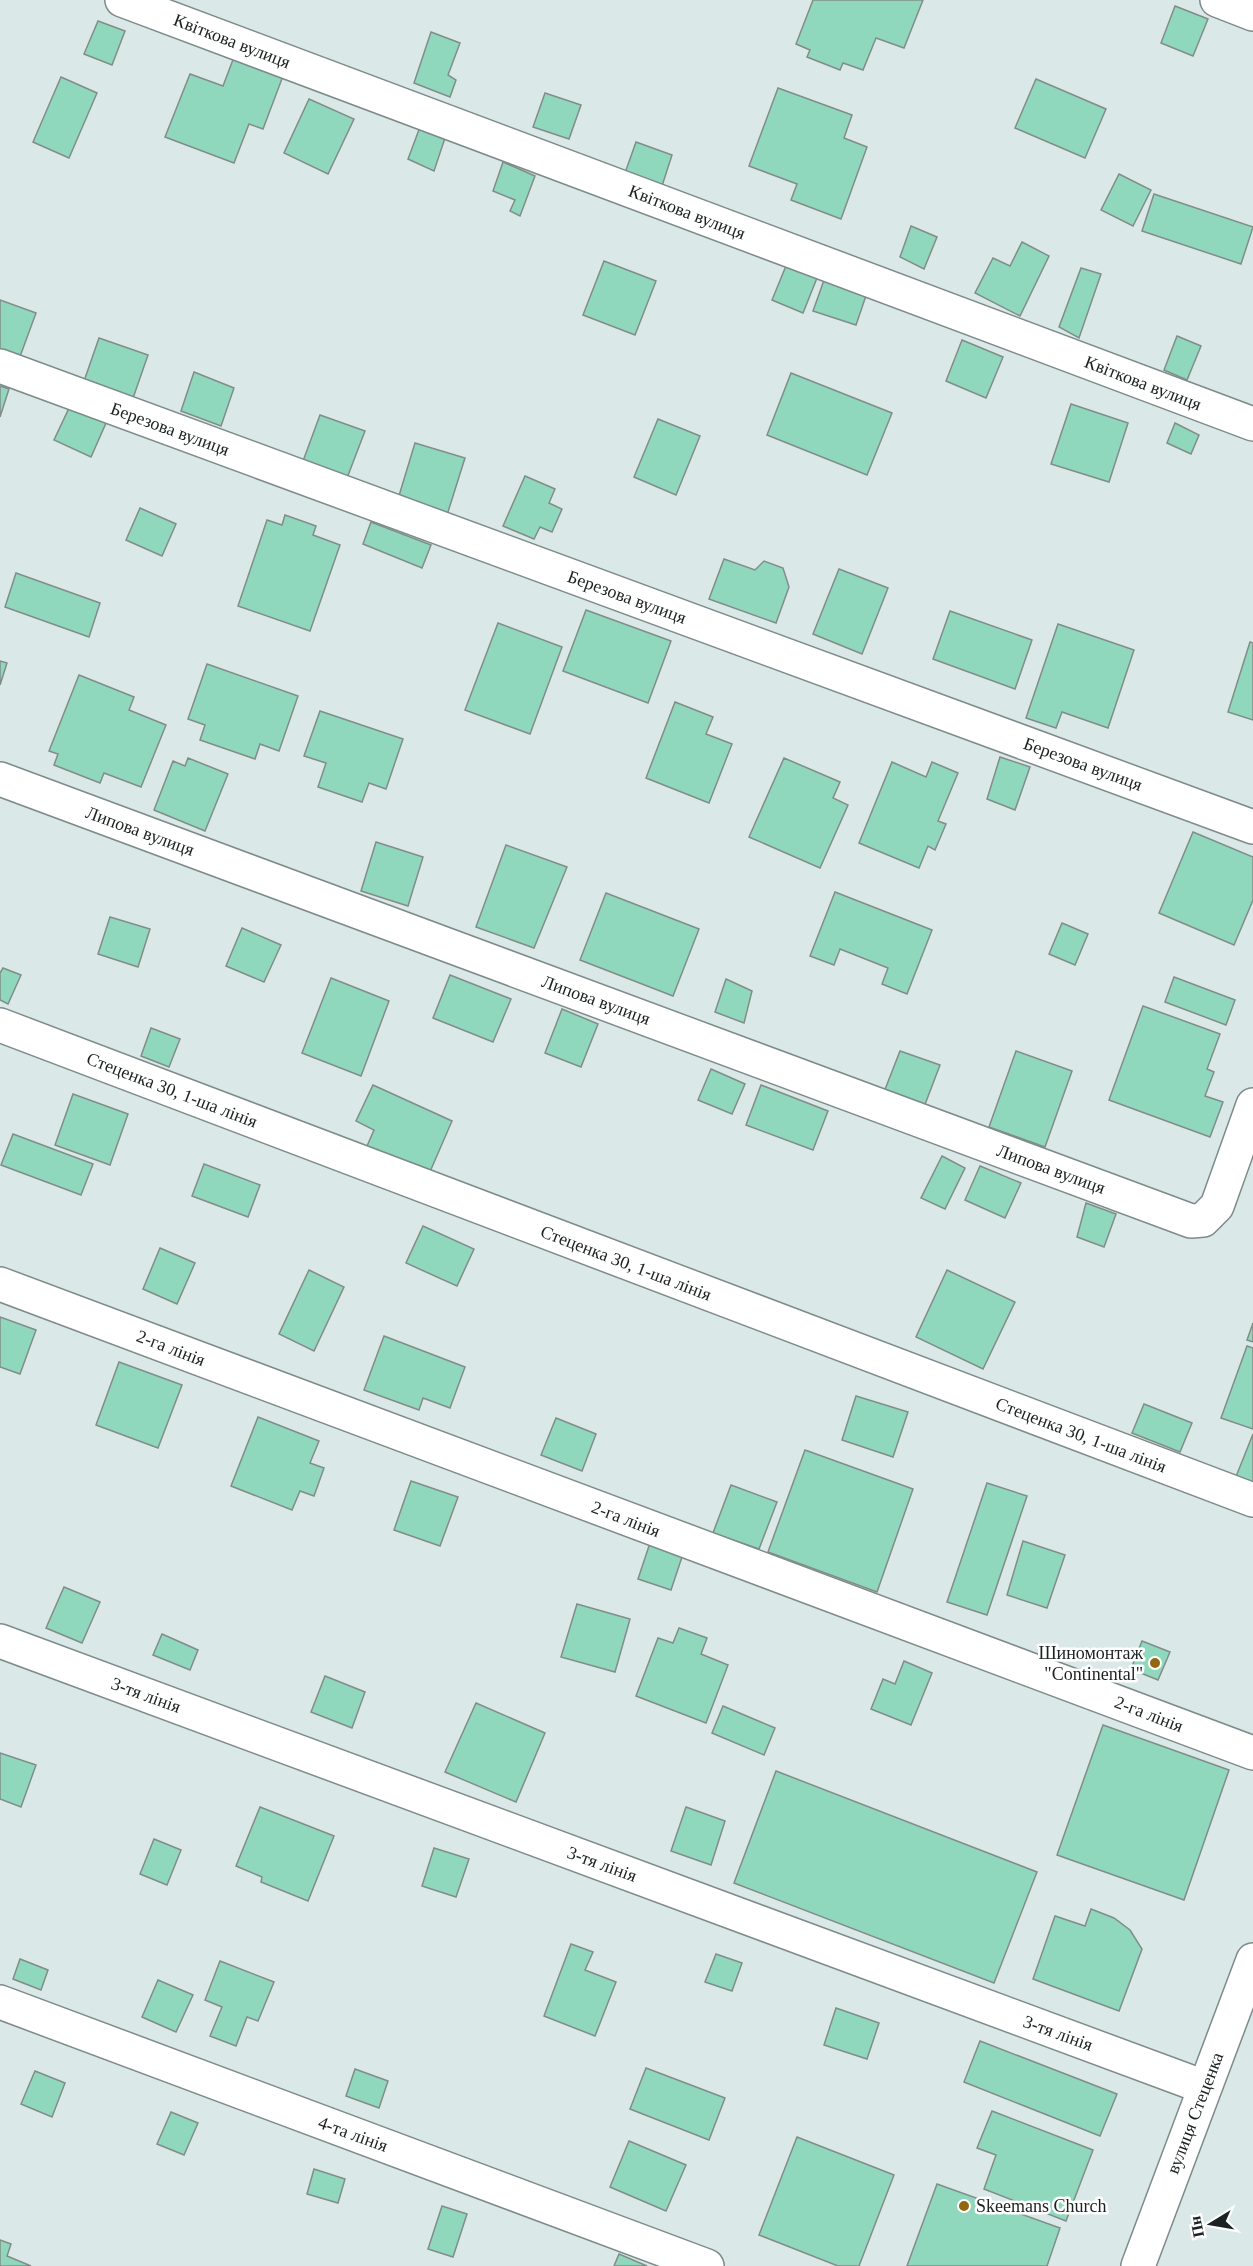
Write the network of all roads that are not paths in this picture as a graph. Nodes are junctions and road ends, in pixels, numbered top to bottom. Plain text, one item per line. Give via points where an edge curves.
1 (122, 0) edge
2 (1217, 0) edge
3 (1253, 14) edge
4 (0, 366) edge
5 (1253, 424) edge
6 (0, 779) edge
7 (1253, 827) edge
8 (0, 1025) edge
9 (1253, 1106) edge
10 (0, 1284) edge
11 (1253, 1500) edge
12 (0, 1641) edge
13 (1253, 1753) edge
14 (1253, 1960) edge
15 (0, 2002) edge
16 (1204, 2087) junction
17 (707, 2266) edge
18 (1137, 2266) edge

1 - 5 street, Квіткова вулиця
2 - 3 street
4 - 7 street, Березова вулиця
6 - 9 street, Липова вулиця via 1191,1221 1203,1220 1217,1206
8 - 11 street, Стеценка 30, 1-ша лінія
10 - 13 street, 2-га лінія
12 - 16 street, 3-тя лінія
14 - 16 street, вулиця Стеценка
15 - 17 street, 4-та лінія
16 - 18 street, вулиця Стеценка

